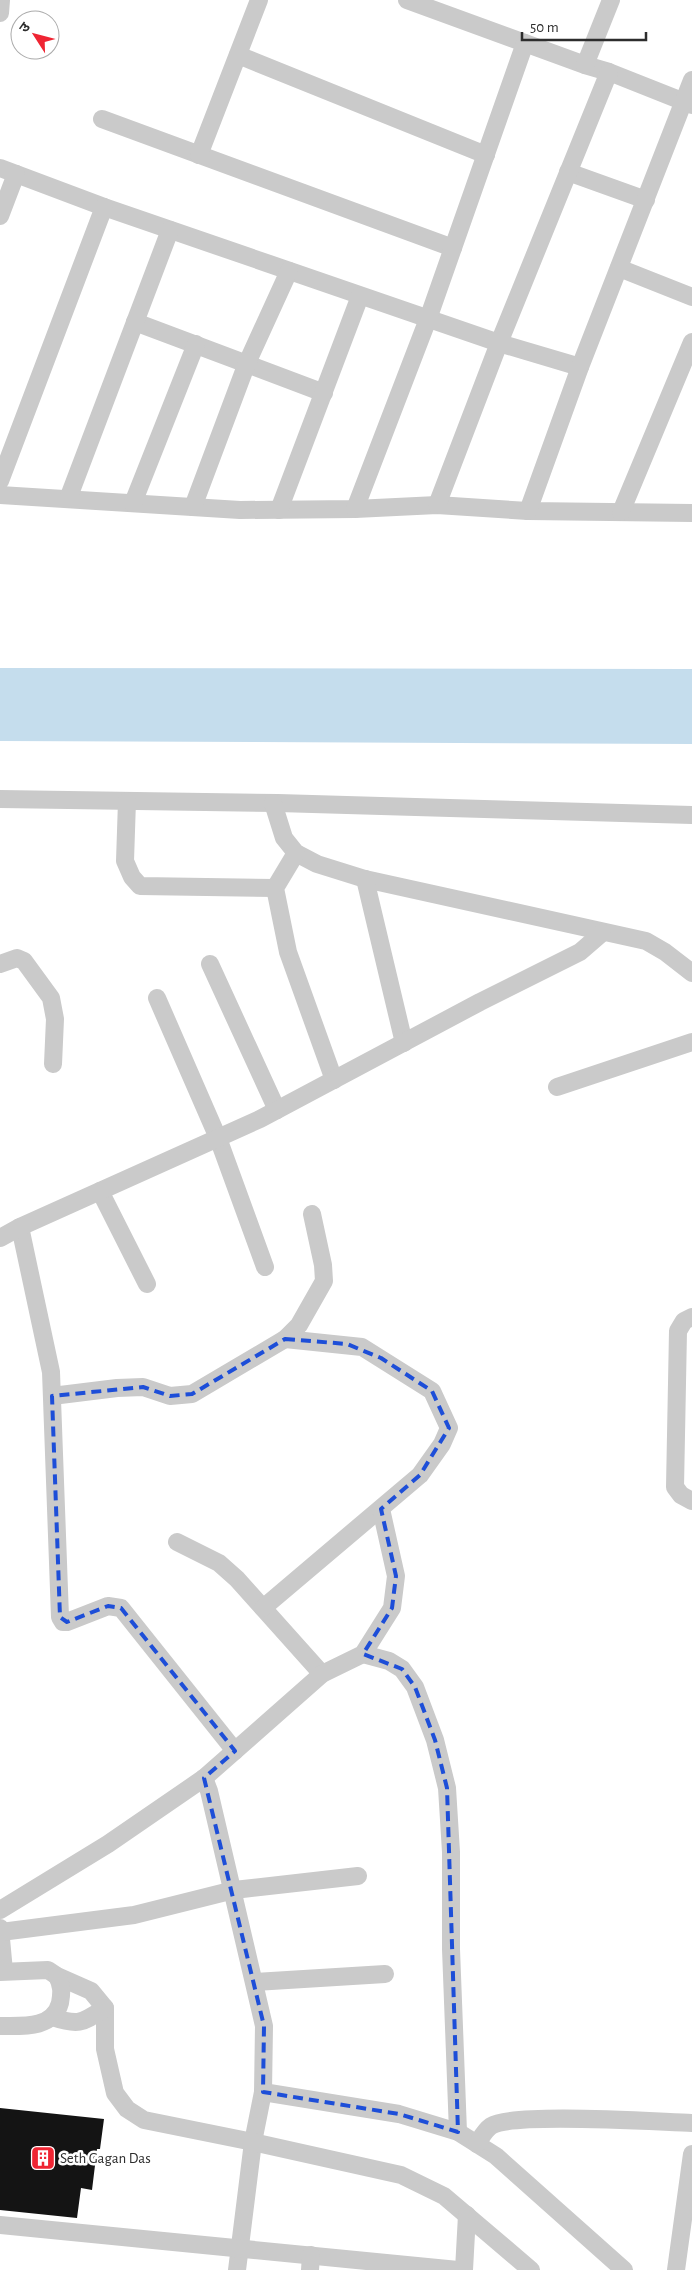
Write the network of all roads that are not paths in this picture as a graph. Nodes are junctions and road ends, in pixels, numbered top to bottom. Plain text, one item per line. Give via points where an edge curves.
1 (2, 0) edge
2 (259, 0) edge
3 (407, 0) edge
4 (612, 0) edge
5 (0, 13) edge
6 (525, 43) junction
7 (238, 55) junction
8 (585, 65) junction
9 (609, 72) junction
10 (692, 80) edge
11 (687, 103) edge
12 (102, 119) dead end
13 (199, 154) junction
14 (486, 155) junction
15 (8, 171) edge
16 (568, 172) junction
17 (646, 200) junction
18 (104, 207) junction
19 (0, 216) edge
20 (170, 230) junction
21 (453, 248) junction
22 (619, 268) junction
23 (289, 271) junction
24 (360, 296) junction
25 (692, 298) edge
26 (428, 319) junction
27 (135, 322) junction
28 (692, 342) edge
29 (499, 343) junction
30 (196, 344) junction
31 (247, 363) junction
32 (580, 367) junction
33 (324, 393) junction
34 (0, 481) edge
35 (0, 495) edge
36 (68, 499) junction
37 (133, 503) junction
38 (437, 505) junction
39 (193, 507) junction
40 (355, 509) junction
41 (279, 510) junction
42 (528, 511) junction
43 (621, 512) junction
44 (692, 513) edge
45 (0, 799) edge
46 (128, 801) junction
47 (273, 803) junction
48 (692, 815) edge
49 (296, 852) junction
50 (365, 879) junction
51 (275, 888) junction
52 (602, 933) junction
53 (0, 964) edge
54 (210, 964) dead end
55 (692, 973) edge
56 (157, 998) dead end
57 (692, 1042) edge
58 (404, 1043) junction
59 (53, 1064) dead end
60 (334, 1080) junction
61 (557, 1087) dead end
62 (278, 1110) junction
63 (218, 1138) junction
64 (100, 1191) junction
65 (312, 1214) dead end
66 (20, 1227) junction
67 (0, 1238) edge
68 (265, 1266) dead end
69 (147, 1284) dead end
70 (692, 1317) edge
71 (285, 1339) junction
72 (52, 1396) junction
73 (692, 1501) edge
74 (380, 1509) junction
75 (177, 1542) dead end
76 (263, 1608) junction
77 (363, 1654) junction
78 (322, 1674) junction
79 (235, 1751) junction
80 (204, 1778) junction
81 (358, 1876) dead end
82 (234, 1890) junction
83 (0, 1910) edge
84 (1, 1930) edge
85 (2, 1971) edge
86 (385, 1974) dead end
87 (57, 1976) junction
88 (255, 1982) junction
89 (105, 2008) junction
90 (52, 2017) junction
91 (0, 2026) edge
92 (263, 2092) junction
93 (692, 2123) edge
94 (458, 2132) junction
95 (254, 2142) junction
96 (477, 2144) junction
97 (692, 2154) edge
98 (690, 2188) edge
99 (467, 2215) junction
100 (0, 2224) edge
101 (239, 2247) junction
102 (682, 2260) edge
103 (311, 2262) edge
104 (237, 2270) edge
105 (458, 2270) edge
106 (464, 2270) edge
107 (531, 2270) edge
108 (624, 2270) edge

1 - 5 street
2 - 7 street
3 - 6 street
4 - 8 street
6 - 8 street
6 - 14 street
7 - 13 street
7 - 14 street
8 - 9 street
9 - 11 street
9 - 16 street
10 - 11 street
11 - 17 street
12 - 13 street
13 - 21 street
14 - 21 street
15 - 18 street
15 - 19 street
16 - 17 street
16 - 29 street
17 - 22 street
18 - 20 street
18 - 34 street
20 - 23 street
20 - 27 street
21 - 26 street
22 - 25 street
22 - 32 street
23 - 24 street
23 - 31 street
24 - 26 street
24 - 33 street
26 - 29 street
26 - 40 street
27 - 30 street
27 - 36 street
28 - 43 street
29 - 32 street
29 - 38 street
30 - 31 street
30 - 37 street
31 - 33 street
31 - 39 street
32 - 42 street
33 - 41 street
35 - 36 street
36 - 37 street
37 - 39 street
38 - 40 street
38 - 42 street
39 - 41 street
40 - 41 street
42 - 43 street
43 - 44 street
45 - 46 street
46 - 47 street
46 - 51 street via 125,861 140,886
47 - 48 street
47 - 49 street via 284,838
49 - 50 street via 317,864
49 - 51 street
50 - 52 street
50 - 58 street
51 - 60 street via 288,952
52 - 55 street via 646,941
52 - 58 street via 580,952
53 - 59 street via 17,958 24,961 51,998 55,1019
54 - 62 street
56 - 63 street
57 - 61 street
58 - 60 street
60 - 62 street
62 - 63 street
63 - 64 street
63 - 68 street
64 - 66 street
64 - 69 street
65 - 71 street via 324,1281 299,1325
66 - 67 street
66 - 72 street via 52,1372
70 - 73 street via 684,1321 678,1331 675,1487
71 - 72 street via 186,1396 170,1396 143,1388 117,1388
71 - 74 street via 362,1347 432,1391 449,1428 442,1444 420,1475
72 - 79 street via 62,1622 108,1606 121,1608
74 - 76 street
74 - 77 street via 396,1576 392,1608
75 - 76 street via 219,1563
76 - 78 street
77 - 78 street
77 - 94 street via 389,1661 402,1669 415,1687 435,1740 447,1788
78 - 79 street
79 - 80 street
80 - 82 street
80 - 83 street via 108,1844
81 - 82 street
82 - 84 street via 134,1914
82 - 88 street
84 - 85 street
85 - 87 street via 48,1970
86 - 88 street
87 - 89 street via 91,1991
87 - 90 street via 62,1993
88 - 92 street via 264,2026
89 - 90 street via 84,2022
89 - 95 street via 105,2049 115,2093 127,2108 144,2120
90 - 91 street via 35,2024
92 - 94 street via 399,2114
92 - 95 street
93 - 96 street via 531,2119 491,2126
94 - 96 street
95 - 99 street via 400,2175 444,2196
95 - 101 street
96 - 108 street via 496,2156
97 - 98 street
98 - 102 street
99 - 106 street
99 - 107 street
100 - 101 street
101 - 103 street
101 - 104 street
103 - 105 street

